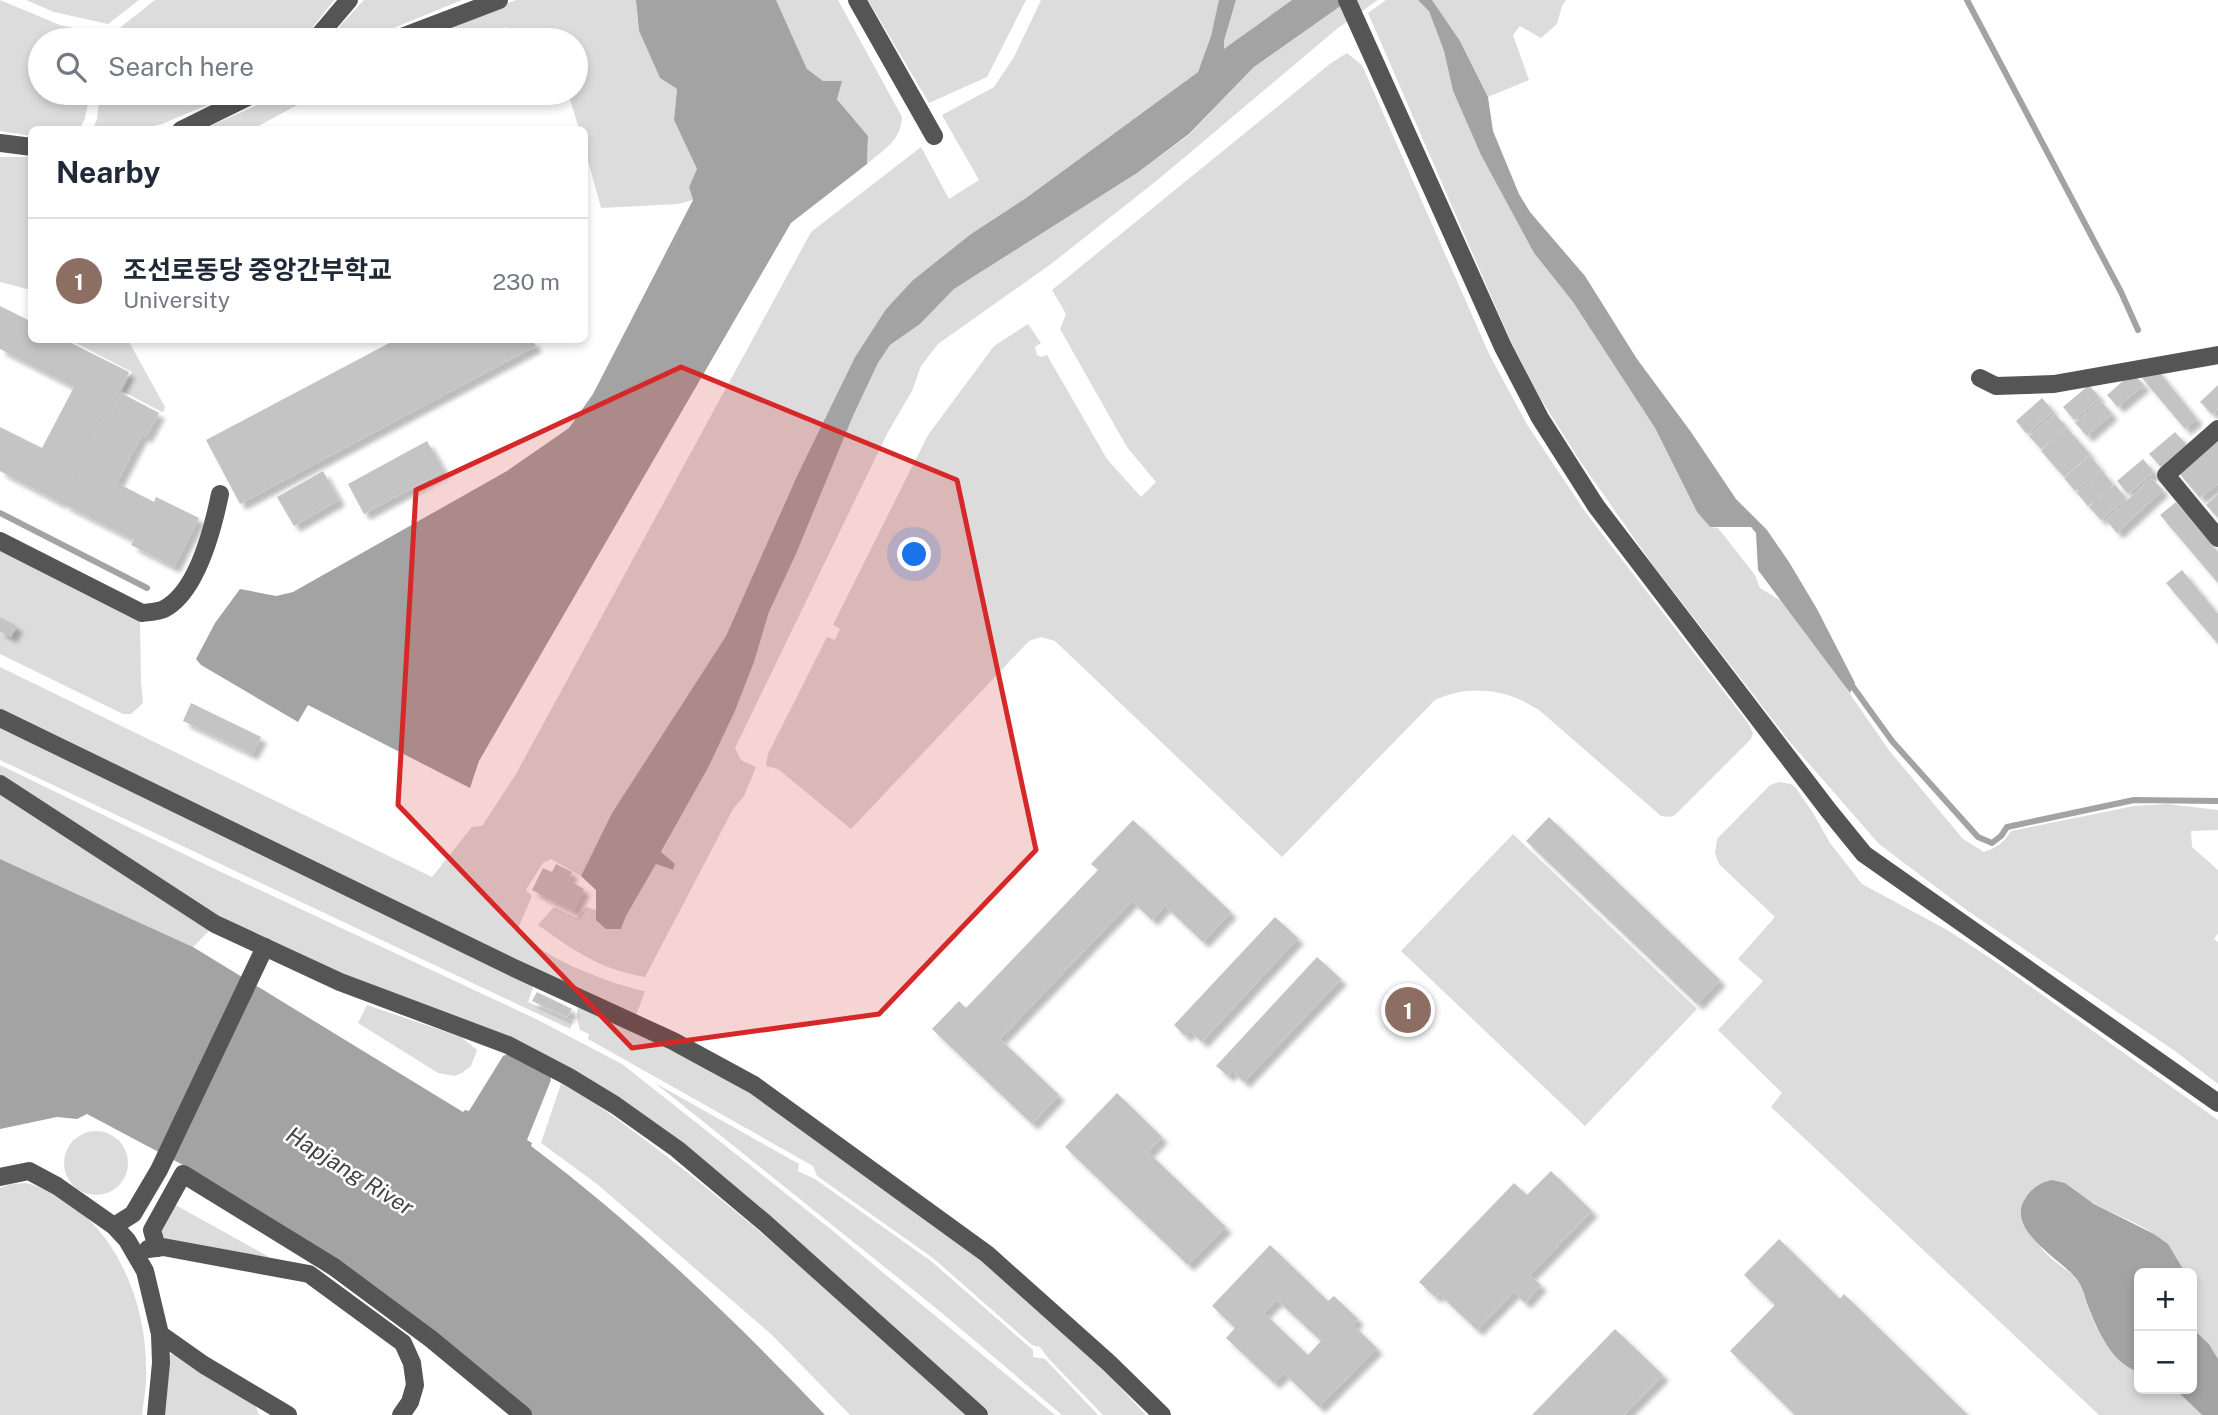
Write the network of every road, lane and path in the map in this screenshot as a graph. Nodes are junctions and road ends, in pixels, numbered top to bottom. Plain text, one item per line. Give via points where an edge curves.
1 (349, 0) edge
2 (499, 0) edge
3 (857, 0) edge
4 (1346, 0) edge
5 (325, 28) edge
6 (426, 28) edge
7 (232, 105) edge
8 (189, 126) edge
9 (934, 136) dead end
10 (0, 143) edge
11 (28, 146) edge
12 (2218, 355) edge
13 (1980, 378) dead end
14 (2218, 429) edge
15 (220, 494) dead end
16 (2218, 538) edge
17 (0, 541) edge
18 (0, 718) edge
19 (0, 784) edge
20 (265, 947) junction
21 (2218, 1104) edge
22 (0, 1177) edge
23 (114, 1226) junction
24 (157, 1248) junction
25 (135, 1252) junction
26 (334, 1267) junction
27 (309, 1274) junction
28 (396, 1313) junction
29 (160, 1334) junction
30 (403, 1343) junction
31 (156, 1415) edge
32 (288, 1415) edge
33 (401, 1415) edge
34 (523, 1415) edge
35 (979, 1415) edge
36 (1162, 1415) edge

1 - 5 street
2 - 6 street
3 - 9 street
4 - 21 street via 1503,347 1540,418 1596,506 1829,811 1864,854
7 - 8 street
10 - 11 street
12 - 13 street via 2054,384 1996,386
14 - 16 street via 2166,475
15 - 17 street via 213,528 196,570 178,599 162,611 142,612
18 - 36 street via 673,1041 754,1085 987,1254
19 - 20 street via 215,924
20 - 23 street via 159,1170 133,1214
20 - 35 street via 340,982 508,1045 615,1105 677,1149 765,1223
22 - 23 street via 29,1171
23 - 25 street
24 - 25 street
24 - 26 street via 152,1230 183,1174
24 - 27 street
25 - 29 street via 145,1271
26 - 27 street
26 - 28 street
27 - 30 street
28 - 30 street
28 - 34 street
29 - 31 street
29 - 32 street
30 - 33 street via 415,1385

